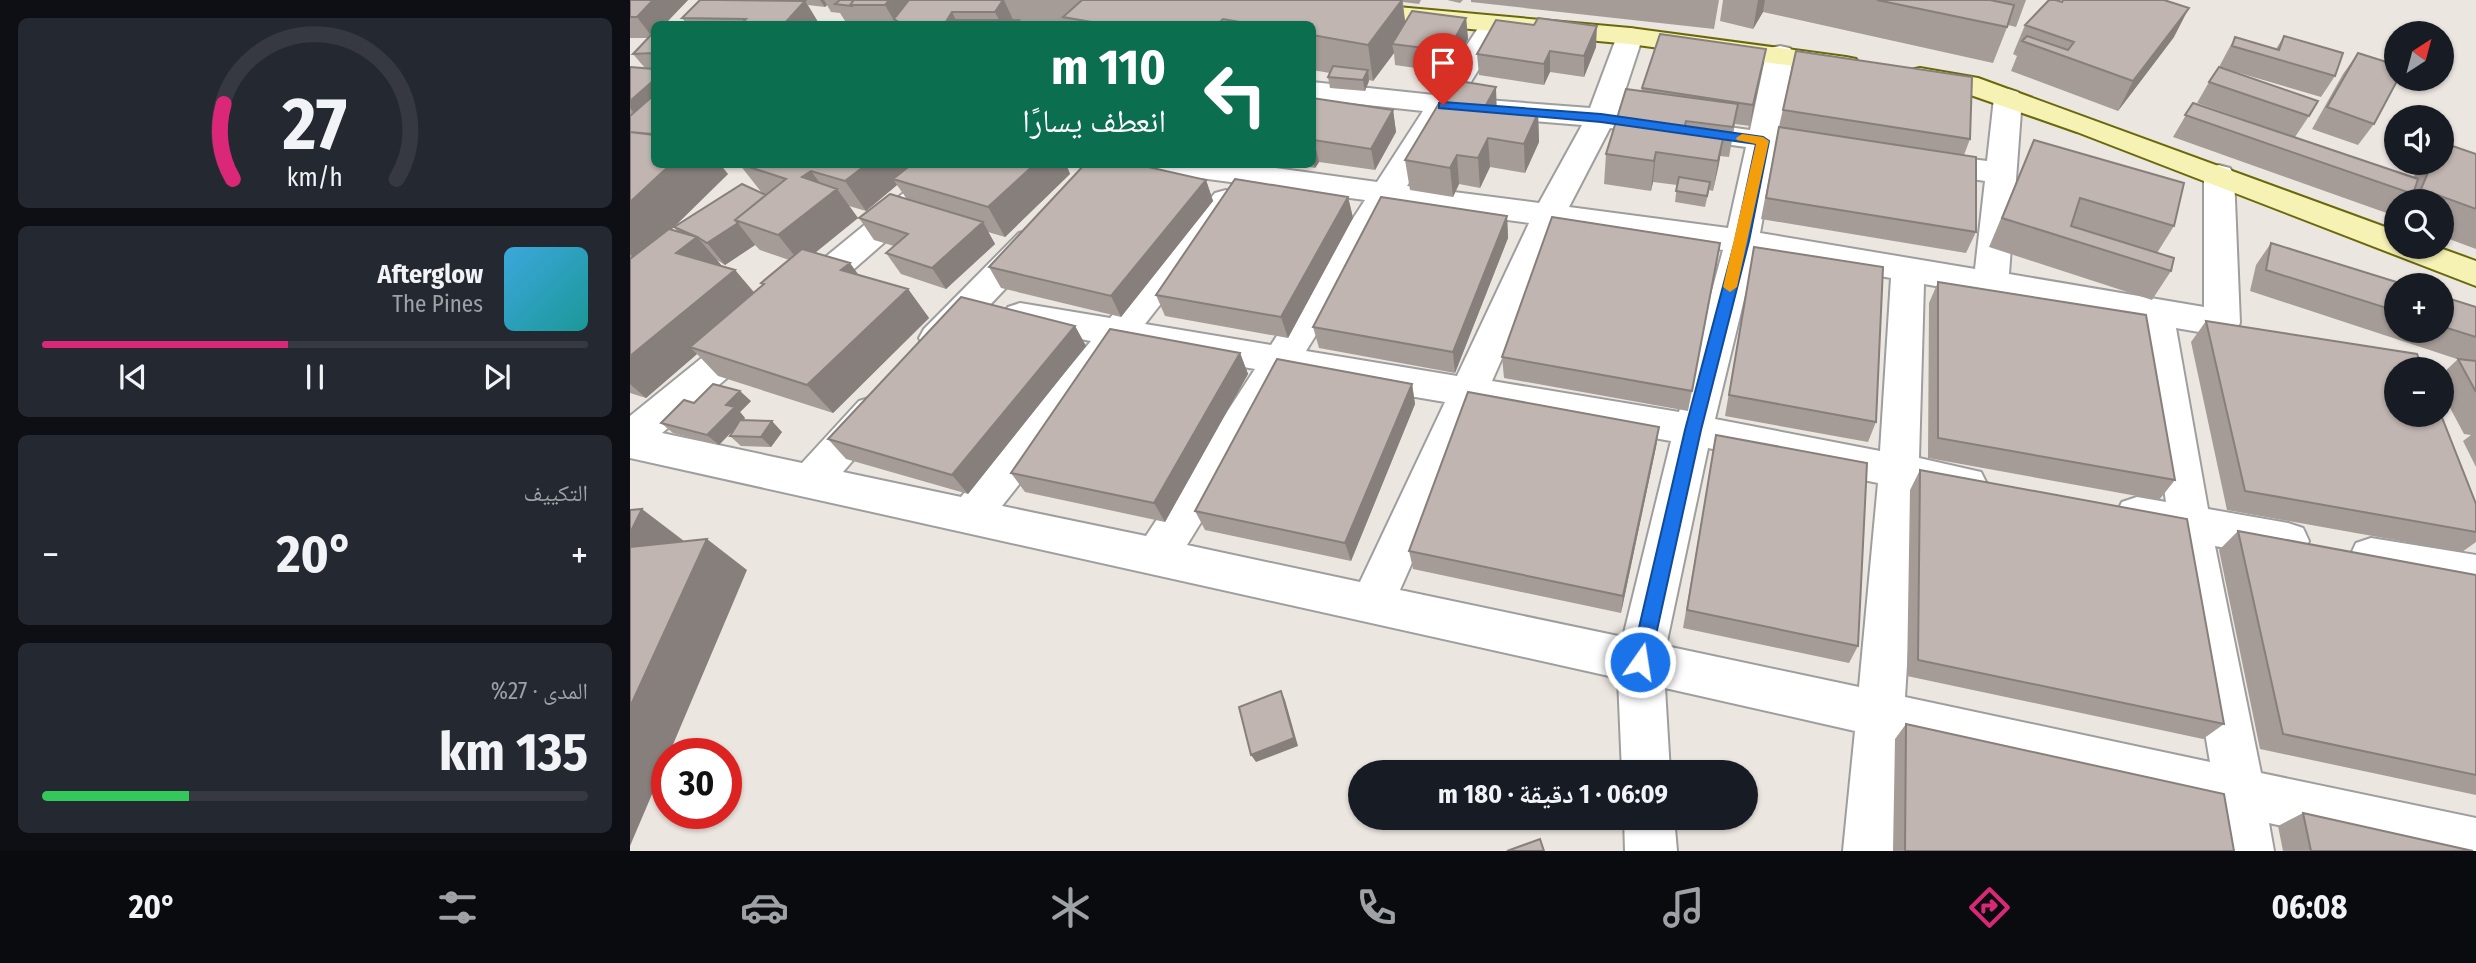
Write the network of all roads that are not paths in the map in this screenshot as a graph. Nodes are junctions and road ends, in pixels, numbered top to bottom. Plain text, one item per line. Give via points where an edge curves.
1 (1331, 9) edge
2 (1493, 25) junction
3 (1630, 36) junction
4 (1780, 54) junction
5 (1316, 91) edge
6 (2008, 98) junction
7 (1443, 105) junction
8 (1601, 118) junction
9 (1763, 141) junction
10 (1816, 148) edge
11 (1895, 159) edge
12 (954, 168) edge
13 (1251, 169) edge
14 (2001, 173) junction
15 (2219, 175) junction
16 (1386, 194) junction
17 (1548, 217) junction
18 (1051, 221) edge
19 (2384, 238) edge
20 (1742, 241) junction
21 (2437, 259) edge
22 (1908, 269) junction
23 (2476, 274) edge
24 (1991, 283) junction
25 (965, 306) junction
26 (2156, 312) junction
27 (1118, 333) junction
28 (920, 358) edge
29 (1281, 358) junction
30 (892, 388) edge
31 (1469, 391) junction
32 (1693, 430) junction
33 (630, 440) edge
34 (1899, 472) junction
35 (810, 481) junction
36 (2005, 491) edge
37 (2097, 507) edge
38 (970, 516) junction
39 (2190, 523) junction
40 (1156, 557) junction
41 (2476, 574) edge
42 (1372, 604) junction
43 (1640, 662) junction
44 (1879, 714) junction
45 (1645, 760) edge
46 (2240, 793) junction
47 (1650, 830) edge
48 (2476, 844) edge
49 (1651, 851) edge
50 (1869, 851) edge
51 (2248, 851) edge

1 - 2 street
2 - 3 street
2 - 7 street
3 - 4 street
3 - 8 street
4 - 6 street via 1968,84
4 - 9 street
5 - 7 street
6 - 14 street
6 - 15 street
7 - 8 street
7 - 16 street
8 - 9 street
8 - 17 street
9 - 10 street
9 - 20 street
11 - 14 street
12 - 33 street
13 - 16 street
13 - 27 street
14 - 24 street
15 - 19 street
15 - 26 street via 2222,323
16 - 17 street
16 - 29 street
17 - 20 street
17 - 31 street
18 - 25 street
20 - 22 street
20 - 32 street
21 - 23 street
22 - 24 street
22 - 34 street
24 - 26 street
25 - 27 street
25 - 28 street
26 - 39 street
27 - 29 street
27 - 38 street
29 - 31 street
29 - 40 street
30 - 35 street
31 - 32 street
31 - 42 street
32 - 34 street
32 - 43 street
33 - 35 street
34 - 36 street
34 - 44 street
35 - 38 street
37 - 39 street
38 - 40 street
39 - 41 street
39 - 46 street
40 - 42 street
42 - 43 street
43 - 44 street
43 - 45 street
44 - 46 street
44 - 50 street
46 - 48 street
46 - 51 street
47 - 49 street

